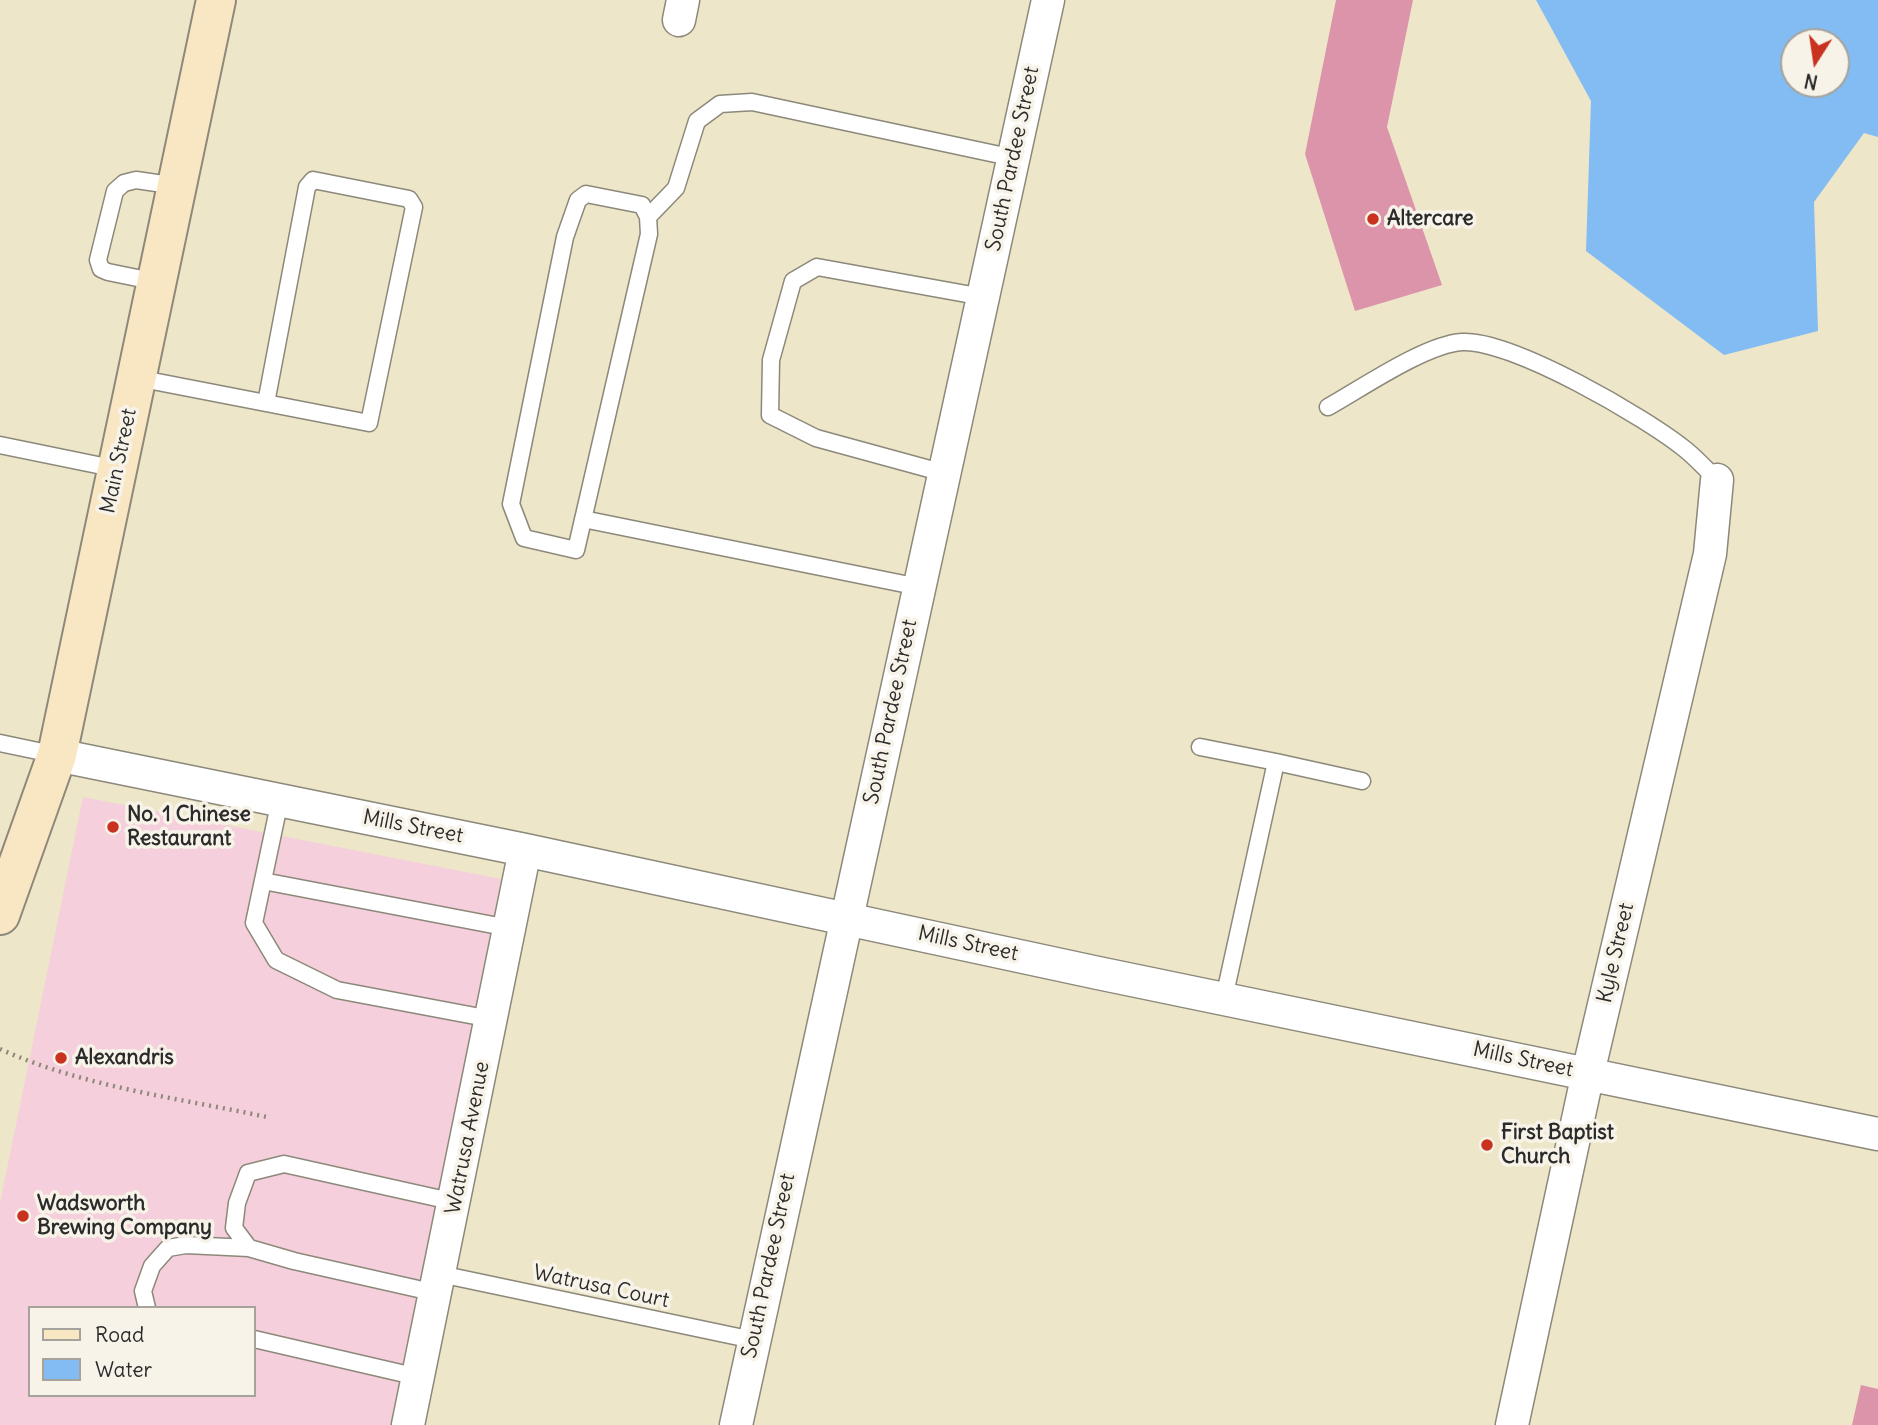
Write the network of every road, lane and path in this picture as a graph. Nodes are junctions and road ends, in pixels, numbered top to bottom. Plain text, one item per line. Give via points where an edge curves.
1 (216, 0) edge
2 (1048, 0) edge
3 (1014, 158) junction
4 (177, 186) junction
5 (648, 217) junction
6 (157, 282) junction
7 (983, 297) junction
8 (136, 378) junction
9 (266, 402) junction
10 (1328, 407) dead end
11 (0, 445) edge
12 (117, 469) junction
13 (944, 473) junction
14 (1717, 480) joint
15 (583, 519) junction
16 (919, 587) junction
17 (0, 743) edge
18 (1200, 747) dead end
19 (57, 755) junction
20 (1276, 762) junction
21 (1362, 781) dead end
22 (280, 800) junction
23 (525, 850) junction
24 (262, 881) junction
25 (0, 915) edge
26 (846, 917) junction
27 (509, 928) junction
28 (1224, 998) junction
29 (491, 1019) junction
30 (0, 1049) edge
31 (1588, 1073) junction
32 (267, 1117) dead end
33 (1878, 1134) edge
34 (455, 1202) junction
35 (250, 1248) junction
36 (438, 1283) junction
37 (147, 1306) edge
38 (256, 1339) edge
39 (753, 1340) junction
40 (418, 1377) junction
41 (408, 1425) edge
42 (736, 1425) edge
43 (1512, 1425) edge

1 - 4 main road, Main Street
2 - 3 street, South Pardee Street
3 - 5 lane via 752,102 720,104 697,121 676,188
3 - 7 street, South Pardee Street
4 - 6 main road, Main Street
4 - 6 lane via 136,180 115,191 98,260 108,272
5 - 15 lane via 646,247
5 - 15 lane via 642,205 586,194 575,208 562,250 511,504 524,538 576,550
6 - 8 main road, Main Street
7 - 13 street, South Pardee Street
7 - 13 lane via 817,267 793,281 771,360 770,415 816,438
8 - 9 lane
8 - 12 main road, Main Street
9 - 9 lane via 369,423 414,207 410,199 313,180 307,187
10 - 14 lane via 1433,348 1475,343 1508,350 1609,399 1687,450
11 - 12 lane
12 - 19 main road, Main Street
13 - 16 street, South Pardee Street
14 - 31 street, Kyle Street via 1710,554
15 - 16 lane
16 - 26 street, South Pardee Street
17 - 19 lane
18 - 20 lane
19 - 22 street, Mills Street
19 - 25 main road, Main Street
20 - 21 lane
20 - 28 lane
22 - 23 street, Mills Street
22 - 24 lane
23 - 26 street, Mills Street
23 - 27 street, Watrusa Avenue
24 - 27 lane
24 - 29 lane via 254,923 276,960 337,990
26 - 28 street, Mills Street
26 - 39 street, South Pardee Street
27 - 29 street, Watrusa Avenue
28 - 31 street, Mills Street
29 - 34 street, Watrusa Avenue
30 - 32 path via 81,1078
31 - 33 street, Mills Street
31 - 43 street, Kyle Street
34 - 35 lane via 284,1164 248,1173 234,1228
34 - 36 street, Watrusa Avenue
35 - 36 lane, Watrusa Court via 294,1261
35 - 37 lane, Watrusa Court via 167,1248 152,1266 143,1291
36 - 39 lane, Watrusa Court
36 - 40 street, Watrusa Avenue
38 - 40 lane
39 - 42 street, South Pardee Street
40 - 41 street, Watrusa Avenue

